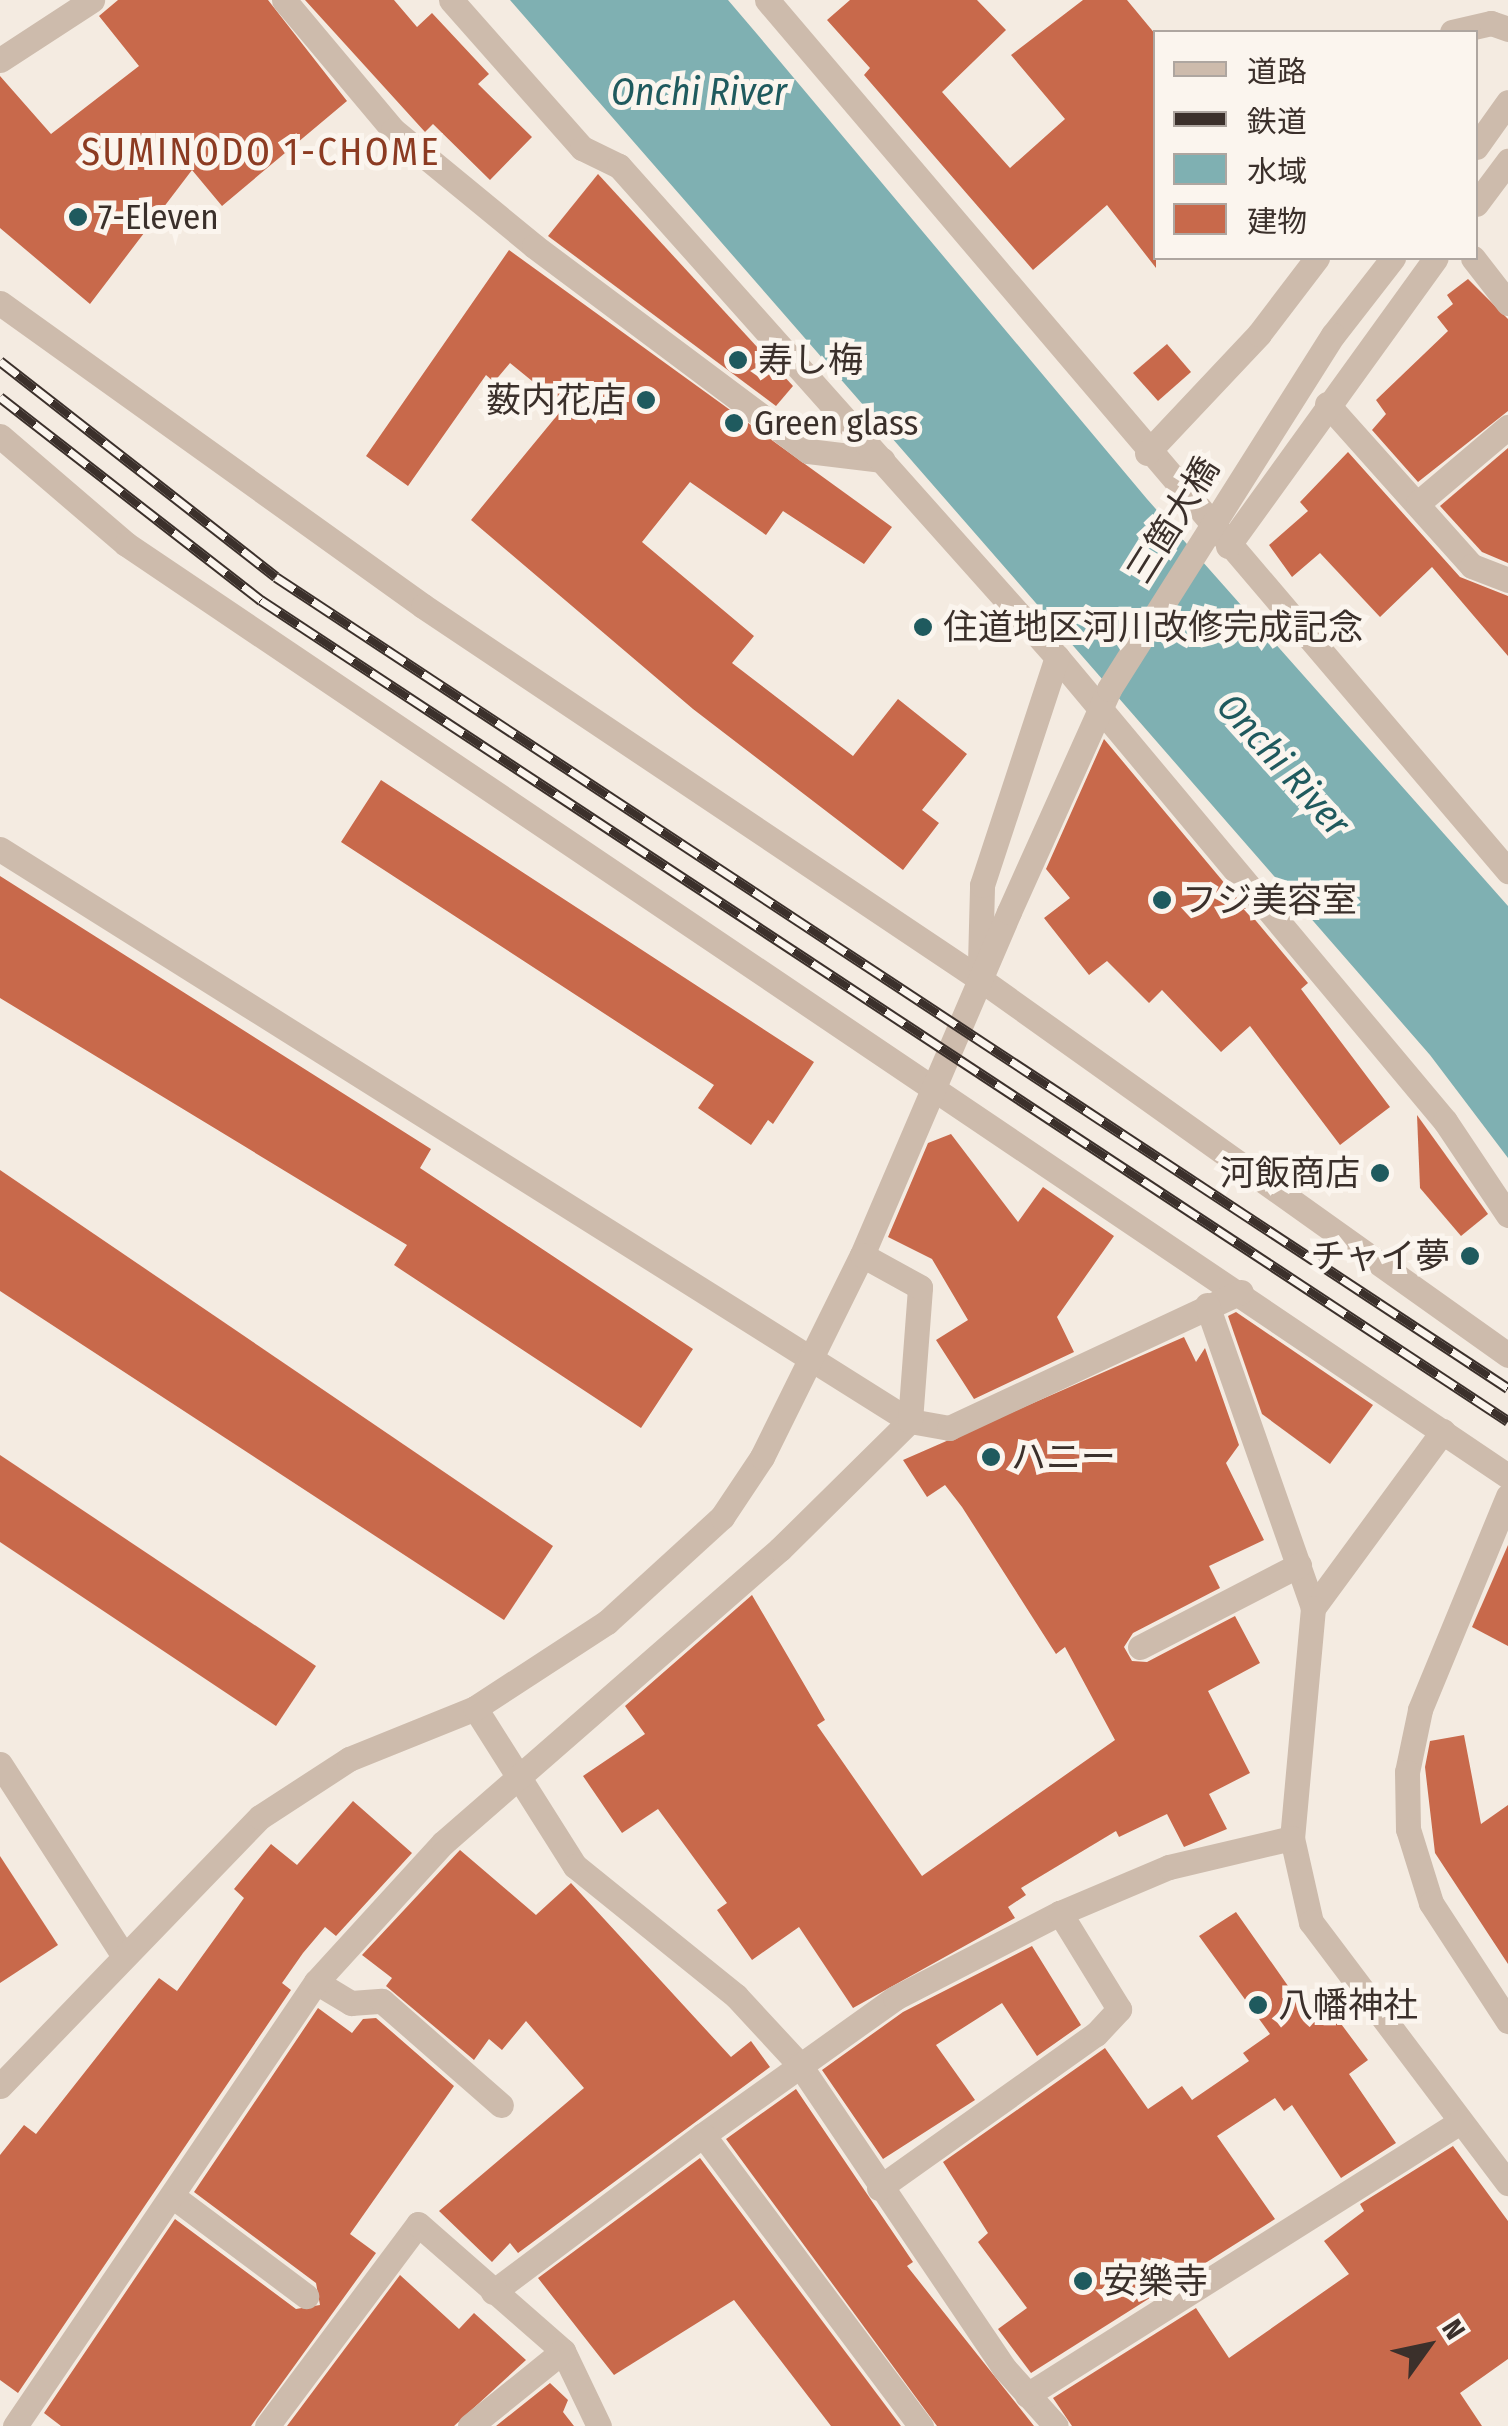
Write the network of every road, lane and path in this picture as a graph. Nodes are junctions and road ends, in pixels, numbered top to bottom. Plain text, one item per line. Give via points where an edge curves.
1 (92, 0) edge
2 (284, 0) edge
3 (452, 0) edge
4 (767, 0) edge
5 (787, 12) edge
6 (1508, 29) edge
7 (1461, 30) edge
8 (0, 60) edge
9 (1508, 102) edge
10 (1478, 143) edge
11 (1508, 160) edge
12 (1478, 201) edge
13 (1315, 260) edge
14 (1390, 260) edge
15 (1435, 260) edge
16 (1475, 260) edge
17 (0, 303) edge
18 (1508, 303) edge
19 (1327, 404) junction
20 (1508, 427) edge
21 (0, 436) edge
22 (1147, 452) junction
23 (882, 460) junction
24 (1418, 503) junction
25 (1228, 546) junction
26 (1508, 580) edge
27 (1057, 657) junction
28 (0, 850) edge
29 (1508, 871) edge
30 (980, 980) junction
31 (940, 1089) junction
32 (1508, 1215) edge
33 (862, 1255) junction
34 (1241, 1292) junction
35 (1207, 1304) junction
36 (1508, 1355) edge
37 (811, 1362) junction
38 (910, 1421) junction
39 (1442, 1431) junction
40 (1508, 1476) edge
41 (1508, 1496) edge
42 (1299, 1565) junction
43 (1313, 1608) junction
44 (1140, 1647) dead end
45 (475, 1708) junction
46 (0, 1764) edge
47 (518, 1780) junction
48 (1292, 1838) junction
49 (1060, 1914) junction
50 (123, 1955) junction
51 (316, 1982) junction
52 (1508, 2021) edge
53 (799, 2064) junction
54 (0, 2086) edge
55 (501, 2105) dead end
56 (1460, 2122) junction
57 (703, 2135) junction
58 (1508, 2183) edge
59 (880, 2188) junction
60 (175, 2198) junction
61 (493, 2292) junction
62 (306, 2296) dead end
63 (563, 2351) junction
64 (1027, 2395) junction
65 (16, 2426) edge
66 (267, 2426) edge
67 (470, 2426) edge
68 (599, 2426) edge
69 (921, 2426) edge
70 (1056, 2426) edge

1 - 8 street
2 - 23 street via 393,130 534,246 808,451
3 - 23 street via 582,148 619,166
4 - 5 street
5 - 22 street
6 - 7 street via 1492,23
9 - 10 street
11 - 12 street
13 - 22 street via 1259,334
14 - 30 street, 三箇大橋, bridge via 1333,335 1109,688
15 - 19 street
16 - 18 street
17 - 30 street via 422,606
19 - 24 street
19 - 25 street
20 - 24 street
21 - 31 street via 126,544
22 - 25 street
23 - 27 street
24 - 26 street via 1472,566
25 - 29 street
27 - 30 street via 982,885
27 - 32 street via 1445,1121
28 - 37 street
30 - 31 street, 三箇大橋
30 - 36 street
31 - 33 street, 三箇大橋
31 - 34 street
33 - 37 street, 三箇大橋
33 - 38 street via 920,1287
34 - 35 street
34 - 39 street
35 - 38 street via 950,1428
35 - 42 street
37 - 38 street
37 - 45 street, 三箇大橋 via 722,1517 607,1622
38 - 47 street via 780,1549
39 - 40 street
39 - 43 street
41 - 52 street via 1420,1710 1407,1772 1408,1829 1431,1903
42 - 43 street
42 - 44 street
43 - 48 street
45 - 47 street
45 - 50 street, 三箇大橋 via 349,1759 260,1817
46 - 50 street
47 - 51 street via 443,1843
47 - 53 street via 576,1866 736,1996
48 - 49 street via 1169,1867
48 - 56 street via 1311,1922
49 - 53 street via 895,1998
49 - 59 street via 1119,2008 1096,2034
50 - 54 street, 三箇大橋
51 - 55 street via 351,2003 382,2001
51 - 60 street
53 - 57 street
53 - 59 street
56 - 58 street
56 - 64 street
57 - 61 street
57 - 69 street
59 - 64 street
60 - 62 street
60 - 65 street
61 - 63 street
61 - 66 street via 418,2224
63 - 67 street
63 - 68 street
64 - 70 street

